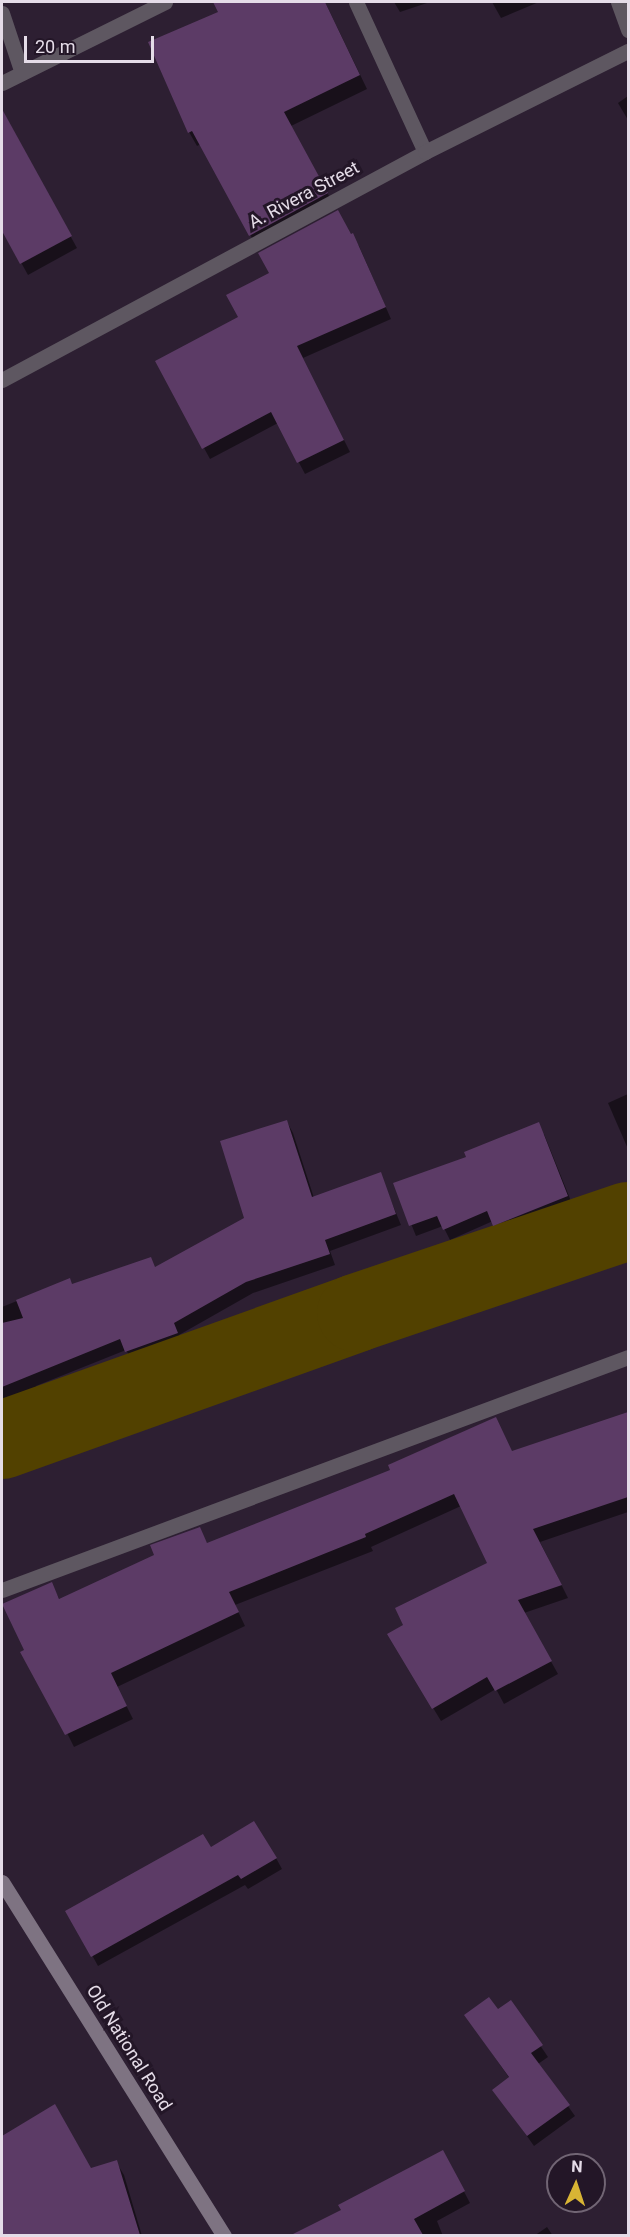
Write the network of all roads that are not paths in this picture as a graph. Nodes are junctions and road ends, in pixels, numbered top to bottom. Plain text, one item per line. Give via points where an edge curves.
1 (165, 2) edge
2 (356, 2) edge
3 (618, 2) edge
4 (2, 13) edge
5 (628, 30) edge
6 (628, 51) edge
7 (22, 73) junction
8 (2, 83) edge
9 (425, 152) junction
10 (2, 380) edge
11 (628, 1357) edge
12 (2, 1590) edge
13 (2, 1882) edge
14 (224, 2235) edge

1 - 7 street
2 - 9 street
3 - 5 street
4 - 7 street
6 - 9 street, A. Rivera Street
7 - 8 street
9 - 10 street, A. Rivera Street
11 - 12 street
13 - 14 main road, Old National Road

